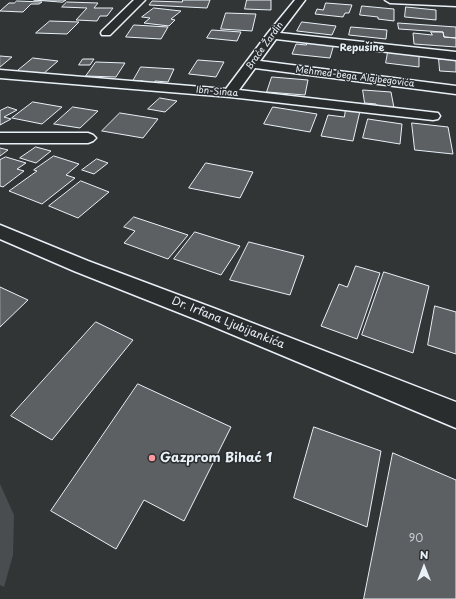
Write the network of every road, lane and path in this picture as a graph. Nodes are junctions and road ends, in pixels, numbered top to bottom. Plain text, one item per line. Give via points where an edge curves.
1 (140, 0) edge
2 (300, 0) edge
3 (390, 0) edge
4 (456, 3) edge
5 (106, 34) dead end
6 (272, 35) junction
7 (456, 56) edge
8 (253, 64) junction
9 (0, 74) edge
10 (456, 90) edge
11 (230, 93) junction
12 (434, 116) dead end
13 (0, 138) edge
14 (88, 138) dead end
15 (0, 231) edge
16 (456, 415) edge

1 - 5 street
2 - 6 street, Braće Žardin
3 - 4 street
6 - 7 street
6 - 8 street, Braće Žardin
8 - 10 street, Mehmed-bega Alajbegovića
8 - 11 street, Braće Žardin
9 - 11 street, Ibn-Sinaa
11 - 12 street, Ibn-Sinaa
13 - 14 street
15 - 16 street, Dr. Irfana Ljubijankića via 81,266

